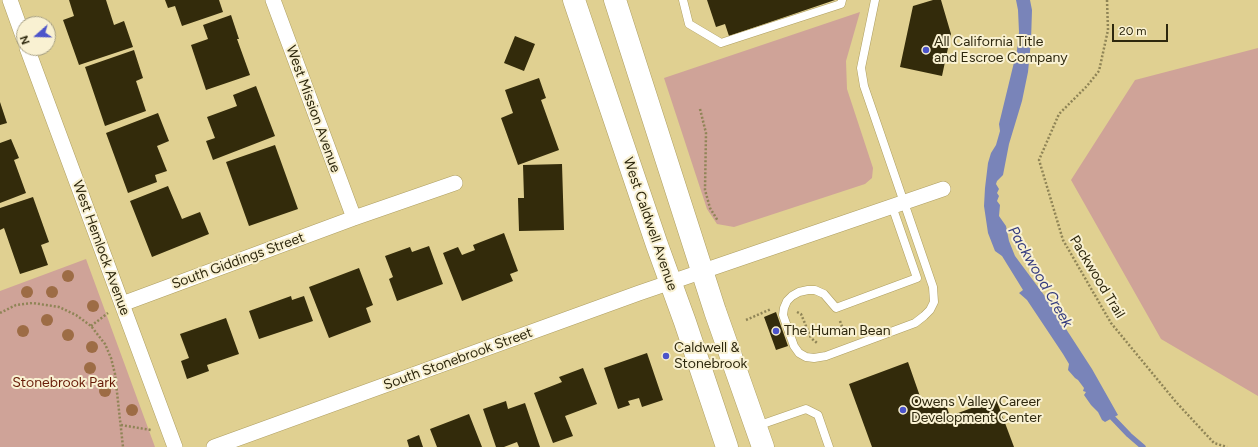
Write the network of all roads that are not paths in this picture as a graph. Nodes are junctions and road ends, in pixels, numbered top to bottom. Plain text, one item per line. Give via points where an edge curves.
1 (10, 0) edge
2 (273, 0) edge
3 (574, 0) edge
4 (615, 0) edge
5 (683, 0) edge
6 (842, 0) edge
7 (875, 0) edge
8 (16, 17) edge
9 (30, 56) edge
10 (455, 183) dead end
11 (943, 189) dead end
12 (898, 204) junction
13 (354, 218) junction
14 (702, 271) junction
15 (670, 282) junction
16 (122, 304) junction
17 (756, 427) junction
18 (175, 447) edge
19 (214, 447) edge
20 (727, 447) edge
21 (763, 447) edge
22 (830, 447) edge

1 - 8 street
2 - 13 street, West Mission Avenue
3 - 15 main road, West Caldwell Avenue
4 - 14 main road
5 - 6 lane via 689,24 721,43 841,4
7 - 12 lane via 861,68
9 - 16 street, West Hemlock Avenue
10 - 13 street, South Giddings Street
11 - 12 street, South Stonebrook Street
12 - 12 lane via 933,287 934,302 930,310 915,323 826,356 814,358 799,353 783,315 784,308 792,296 799,292 816,290 824,294 836,308 917,278
12 - 14 street, South Stonebrook Street
13 - 16 street, South Giddings Street
14 - 15 street, South Stonebrook Street
14 - 17 main road
15 - 19 street, South Stonebrook Street
15 - 20 main road, West Caldwell Avenue
16 - 18 street, West Hemlock Avenue
17 - 21 main road
17 - 22 lane via 806,409 818,415

